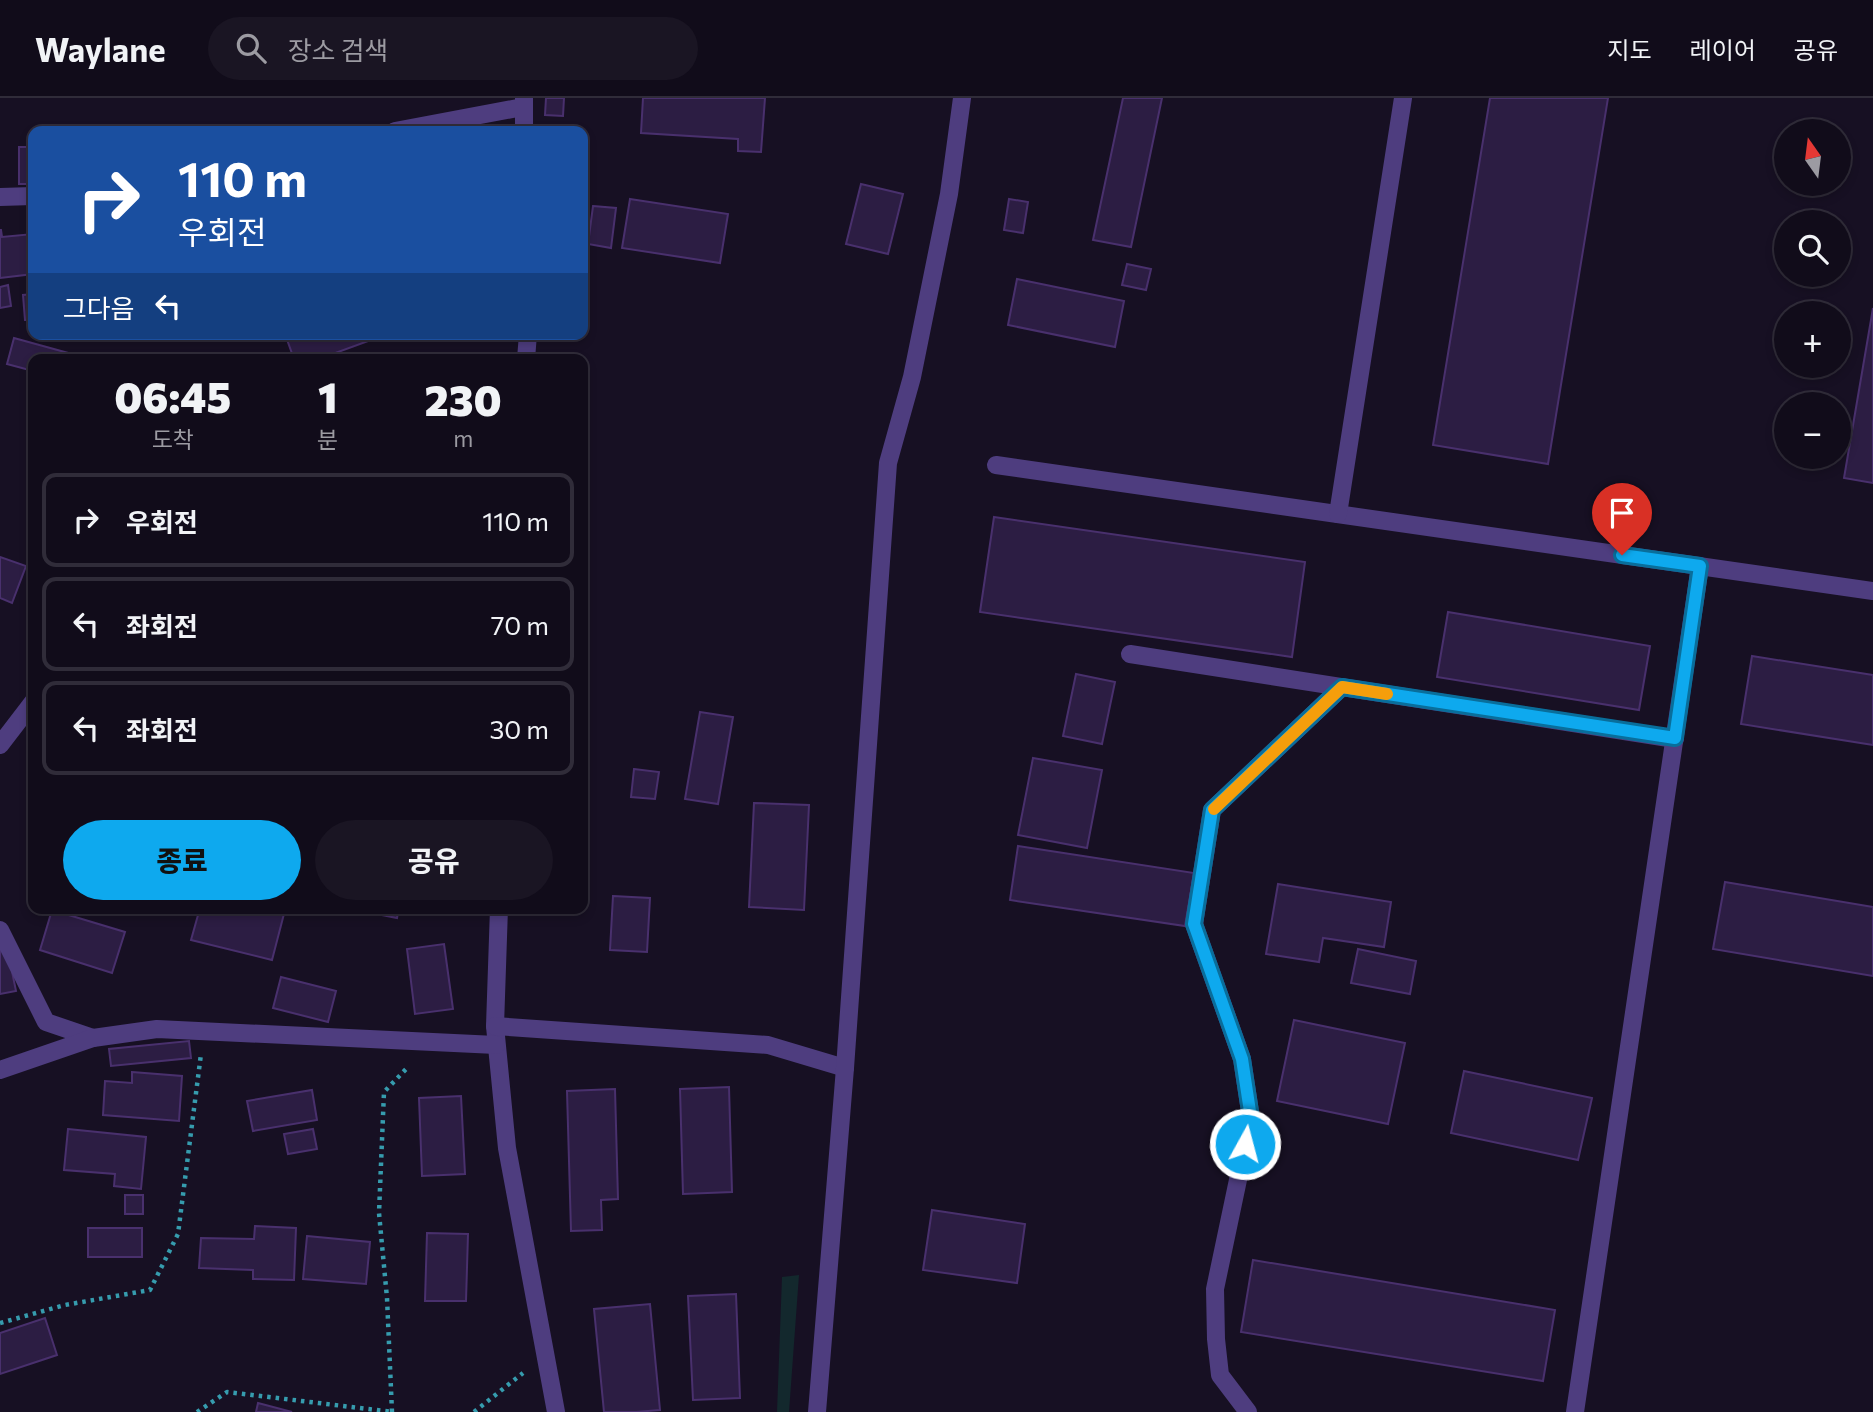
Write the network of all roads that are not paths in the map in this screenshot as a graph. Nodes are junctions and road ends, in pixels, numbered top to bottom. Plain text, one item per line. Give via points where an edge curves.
1 (962, 98) edge
2 (1403, 98) edge
3 (523, 102) edge
4 (417, 126) edge
5 (524, 126) edge
6 (28, 196) edge
7 (0, 197) edge
8 (996, 465) dead end
9 (1338, 514) junction
10 (1700, 566) junction
11 (1873, 591) edge
12 (1130, 654) dead end
13 (1342, 687) junction
14 (28, 709) edge
15 (1675, 738) junction
16 (0, 745) edge
17 (499, 914) edge
18 (0, 930) edge
19 (495, 1026) junction
20 (93, 1038) junction
21 (496, 1045) junction
22 (845, 1068) junction
23 (0, 1070) edge
24 (556, 1412) edge
25 (817, 1412) edge
26 (1248, 1412) edge
27 (1575, 1412) edge

1 - 22 street via 949,194 915,364 888,463
2 - 9 street
3 - 4 street
3 - 5 street
6 - 7 street
8 - 9 street
9 - 10 street
10 - 11 street
10 - 15 street
12 - 13 street
13 - 15 street
13 - 26 street via 1212,810 1194,924 1242,1059 1251,1118 1215,1289 1220,1375
14 - 16 street
15 - 27 street
17 - 19 street
18 - 20 street via 46,1022
19 - 21 street
19 - 22 street via 768,1045
20 - 21 street via 156,1029
20 - 23 street
21 - 24 street via 507,1148
22 - 25 street

